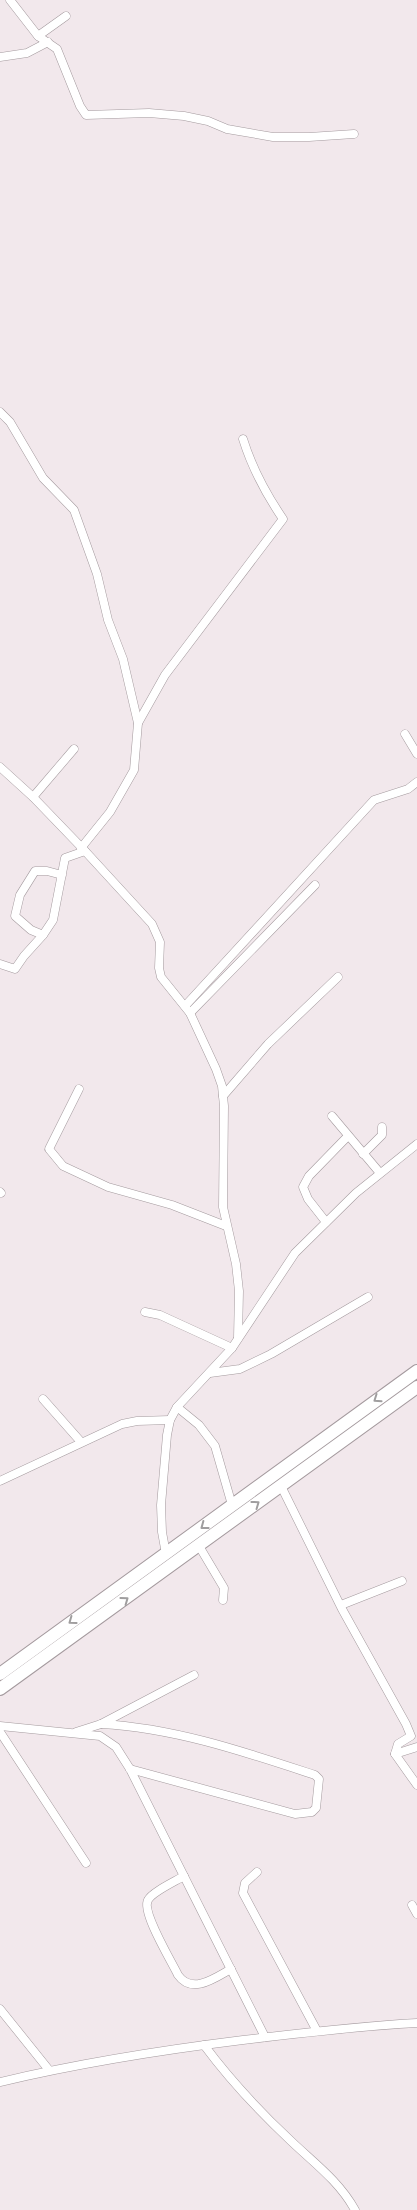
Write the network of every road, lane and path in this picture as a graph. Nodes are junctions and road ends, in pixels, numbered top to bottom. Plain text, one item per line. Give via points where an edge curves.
1 (10, 0) edge
2 (66, 16) dead end
3 (38, 36) junction
4 (48, 42) junction
5 (0, 57) edge
6 (354, 134) dead end
7 (0, 412) edge
8 (243, 439) dead end
9 (138, 723) junction
10 (405, 734) dead end
11 (74, 749) dead end
12 (417, 754) edge
13 (0, 767) edge
14 (417, 782) edge
15 (33, 797) junction
16 (83, 849) junction
17 (62, 875) junction
18 (315, 885) dead end
19 (43, 935) junction
20 (0, 964) edge
21 (338, 977) dead end
22 (187, 1009) junction
23 (79, 1089) dead end
24 (223, 1096) junction
25 (332, 1116) dead end
26 (382, 1127) dead end
27 (348, 1136) junction
28 (417, 1144) edge
29 (364, 1154) junction
30 (380, 1173) junction
31 (326, 1222) junction
32 (226, 1226) junction
33 (368, 1297) dead end
34 (145, 1312) dead end
35 (238, 1338) junction
36 (232, 1348) junction
37 (417, 1371) edge
38 (210, 1373) junction
39 (417, 1387) edge
40 (43, 1399) dead end
41 (177, 1407) junction
42 (170, 1420) junction
43 (81, 1442) junction
44 (0, 1481) edge
45 (281, 1486) junction
46 (232, 1505) junction
47 (199, 1546) junction
48 (166, 1554) junction
49 (402, 1581) dead end
50 (223, 1600) dead end
51 (341, 1606) junction
52 (0, 1674) edge
53 (194, 1675) dead end
54 (0, 1689) edge
55 (101, 1724) junction
56 (0, 1726) edge
57 (0, 1732) edge
58 (74, 1732) junction
59 (417, 1747) edge
60 (395, 1754) junction
61 (130, 1769) junction
62 (417, 1786) edge
63 (86, 1863) dead end
64 (257, 1872) dead end
65 (184, 1876) junction
66 (412, 1905) dead end
67 (417, 1914) edge
68 (231, 1969) junction
69 (0, 2009) edge
70 (417, 2023) edge
71 (316, 2031) junction
72 (265, 2037) junction
73 (204, 2045) junction
74 (50, 2070) junction
75 (0, 2082) edge
76 (355, 2210) edge

1 - 3 street
2 - 3 street
3 - 4 street
4 - 5 street via 27,53
4 - 6 street via 57,49 86,115 149,113 184,116 227,129 273,137
7 - 9 street via 10,422 43,478 74,510 97,574
8 - 9 street via 263,486 282,519 165,676
9 - 16 street via 134,770 110,812
10 - 12 street
11 - 15 street
13 - 15 street
14 - 22 street via 408,789 374,800
15 - 16 street
16 - 17 street via 66,858
16 - 22 street via 156,930 160,942 161,977
17 - 19 street via 53,920
17 - 19 street via 35,871 20,895 15,916
18 - 22 street
19 - 20 street via 16,969
21 - 24 street via 268,1044
22 - 24 street via 216,1069
23 - 32 street via 49,1149 63,1166 108,1187
24 - 32 street
25 - 27 street
26 - 29 street via 382,1135
27 - 29 street
27 - 31 street via 303,1186 308,1199
28 - 30 street
29 - 30 street
30 - 31 street
31 - 35 street via 295,1253
32 - 35 street via 238,1277
33 - 38 street via 240,1369
34 - 36 street via 160,1315
35 - 36 street
36 - 38 street
37 -> 46 highway
38 - 41 street
39 - 45 highway
40 - 43 street
41 - 42 street
41 - 46 street via 199,1425 215,1446
42 - 43 street via 122,1424
42 - 48 street via 161,1505
43 - 44 street
47 -> 45 highway
45 - 51 street
46 -> 48 highway
47 - 50 street via 224,1588
54 -> 47 highway
48 -> 52 highway
49 - 51 street
51 - 60 street via 411,1736 398,1744
53 - 55 street
55 - 58 street
55 - 61 street via 145,1727 184,1735 315,1775 319,1779 316,1808 312,1812 295,1814
56 - 58 street
57 - 63 street
58 - 61 street via 100,1736 110,1742
59 - 60 street
60 - 62 street
61 - 65 street
64 - 71 street via 245,1883 243,1893
65 - 68 street
65 - 68 street via 151,1896 146,1906 149,1918 181,1980 200,1985
66 - 67 street
68 - 72 street
69 - 74 street
70 - 71 street
71 - 72 street
72 - 73 street
73 - 74 street
73 - 76 street via 237,2088 337,2182
74 - 75 street

